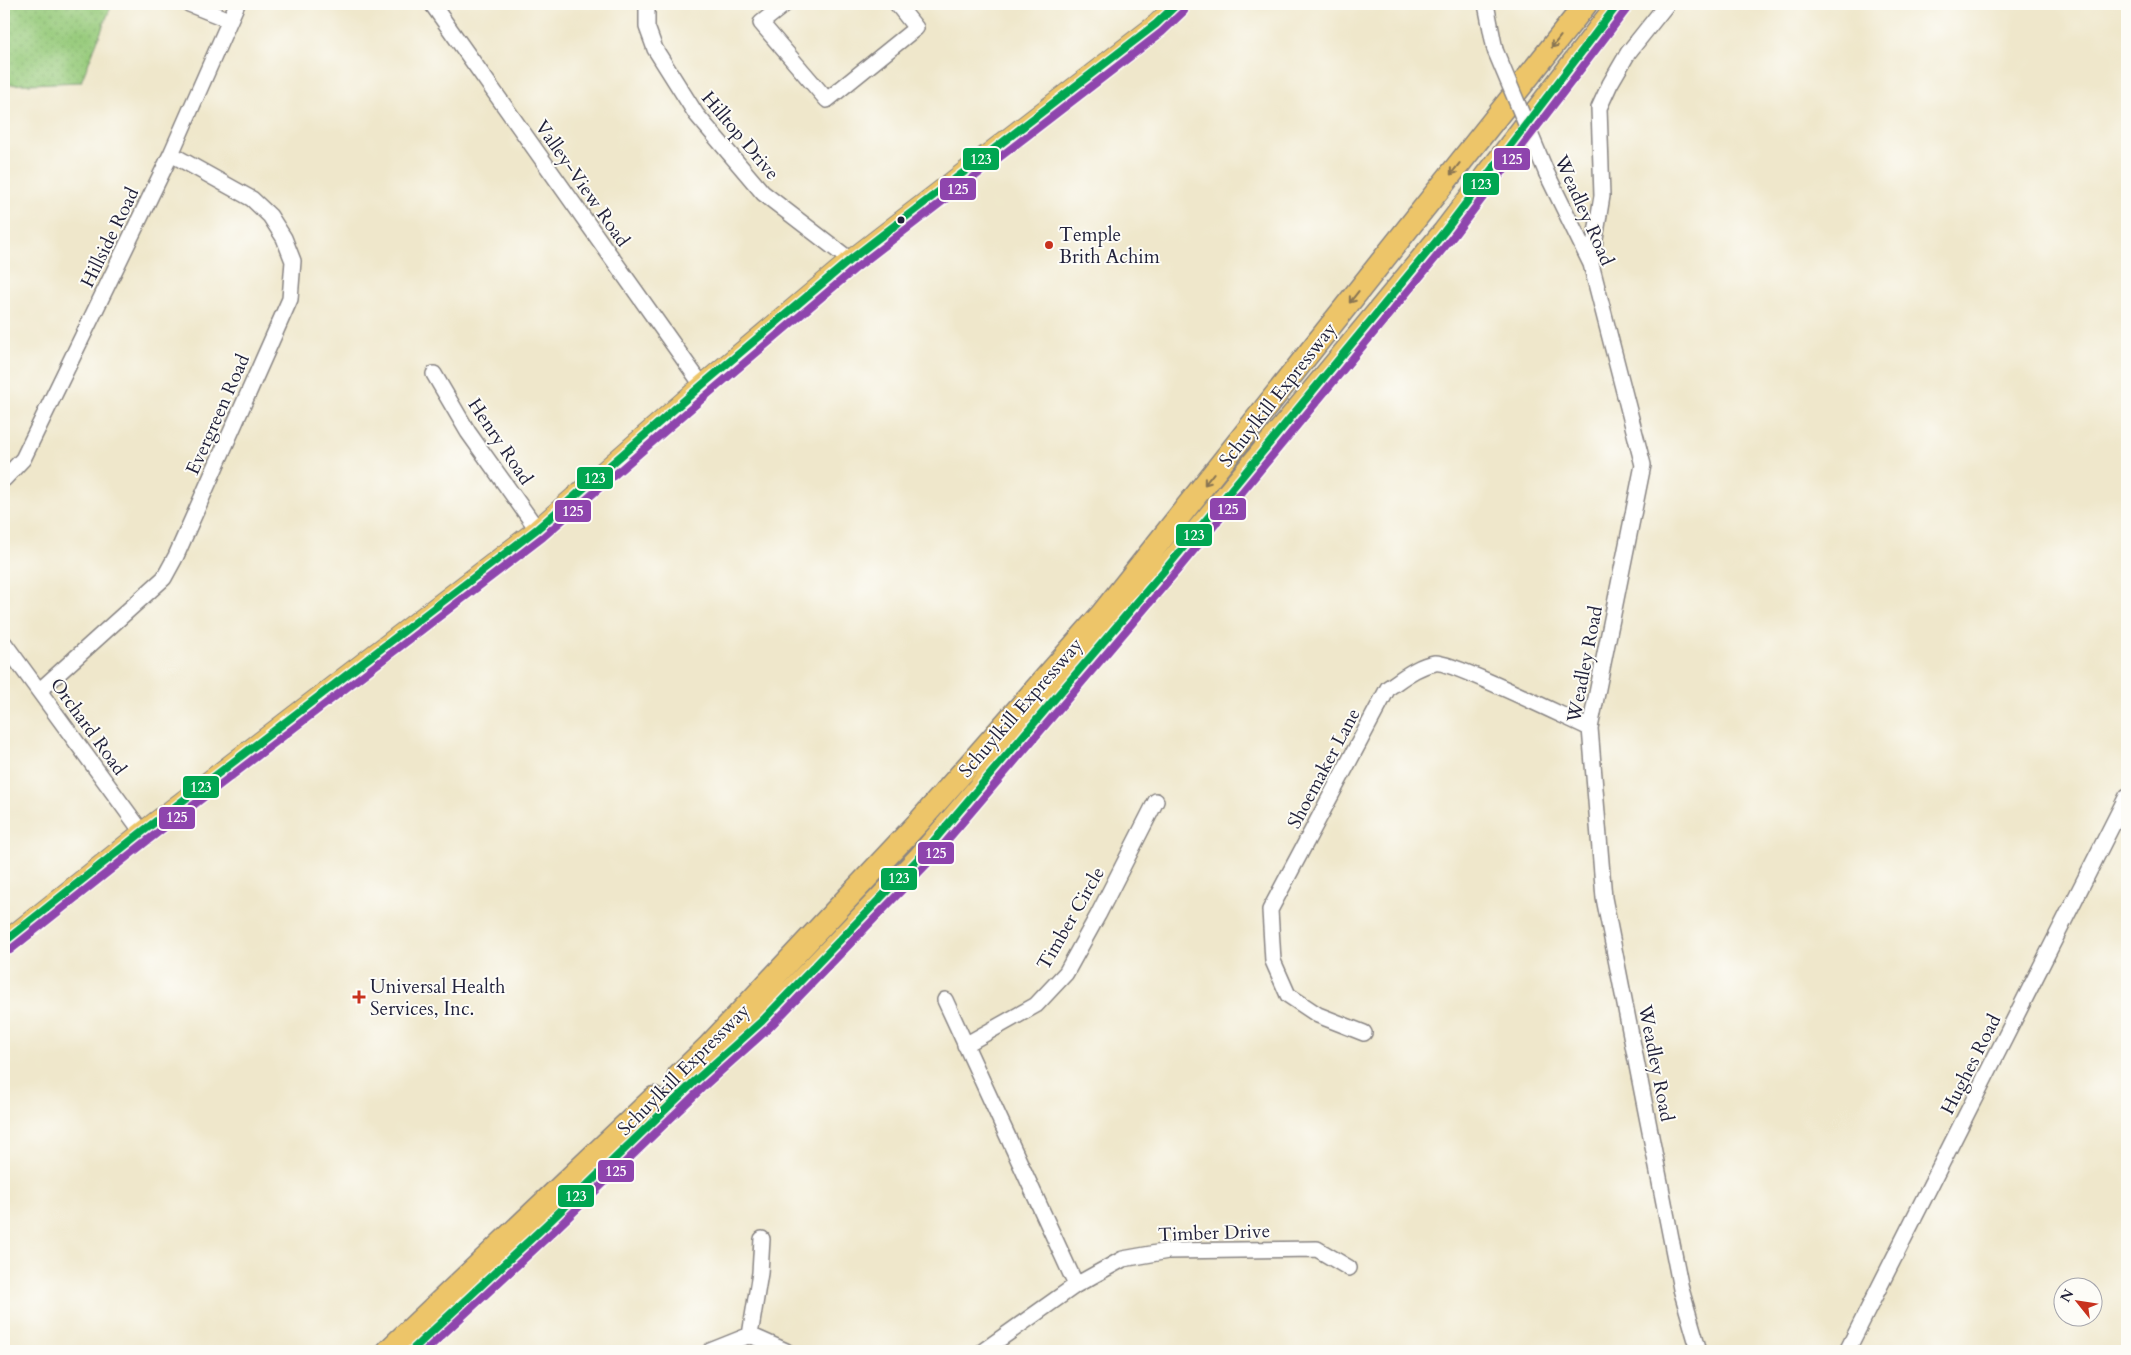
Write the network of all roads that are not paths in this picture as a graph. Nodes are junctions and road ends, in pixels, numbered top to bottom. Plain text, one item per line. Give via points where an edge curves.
1 (189, 4) edge
2 (237, 4) edge
3 (432, 4) edge
4 (647, 4) edge
5 (785, 4) edge
6 (897, 4) edge
7 (1177, 4) edge
8 (1486, 4) edge
9 (1586, 4) edge
10 (1618, 4) edge
11 (1667, 4) edge
12 (229, 20) junction
13 (172, 154) junction
14 (850, 260) junction
15 (1591, 264) junction
16 (434, 374) dead end
17 (702, 384) junction
18 (4, 480) edge
19 (537, 529) junction
20 (4, 644) edge
21 (39, 691) junction
22 (1590, 728) junction
23 (2127, 796) edge
24 (1156, 801) dead end
25 (142, 832) junction
26 (4, 942) edge
27 (945, 1000) dead end
28 (1364, 1033) dead end
29 (965, 1044) junction
30 (762, 1239) dead end
31 (1349, 1268) dead end
32 (1076, 1285) junction
33 (750, 1335) junction
34 (388, 1351) edge
35 (411, 1351) edge
36 (710, 1351) edge
37 (786, 1351) edge
38 (983, 1351) edge
39 (1699, 1351) edge
40 (1847, 1351) edge

1 - 12 street
2 - 12 street, Hillside Road
3 - 17 street, Valley-View Road
4 - 14 street, Hilltop Drive via 647,27 655,49 696,114 763,193
5 - 6 street via 760,23 827,100 916,28
7 - 14 main road via 1156,24
8 - 15 street, Weadley Road, bridge via 1495,50 1546,174
9 -> 34 highway, Schuylkill Expressway via 1101,615 925,815 708,1047
10 - 35 highway, Schuylkill Expressway via 1438,239 1168,566 919,858 762,1021
11 - 15 street via 1628,53 1600,108 1602,196
12 - 13 street, Hillside Road
13 - 18 street, Hillside Road via 23,459
13 - 21 street, Evergreen Road via 252,199 270,216 293,261 290,299 164,578
14 - 17 main road
15 - 22 street, Weadley Road via 1643,465
16 - 19 street, Henry Road via 468,432
17 - 19 main road
19 - 25 main road
20 - 21 street, Orchard Road
21 - 25 street, Orchard Road
22 - 28 street, Shoemaker Lane via 1437,662 1417,668 1388,688 1270,910 1273,961 1288,995 1318,1015
22 - 39 street, Weadley Road via 1604,898 1681,1289
23 - 40 street, Hughes Road
24 - 29 street, Timber Circle via 1066,973 1036,1005
25 - 26 main road
27 - 29 street
29 - 32 street
30 - 33 street
31 - 32 street, Timber Drive via 1317,1250 1168,1251 1123,1259
32 - 38 street, Timber Drive
33 - 36 street
33 - 37 street

